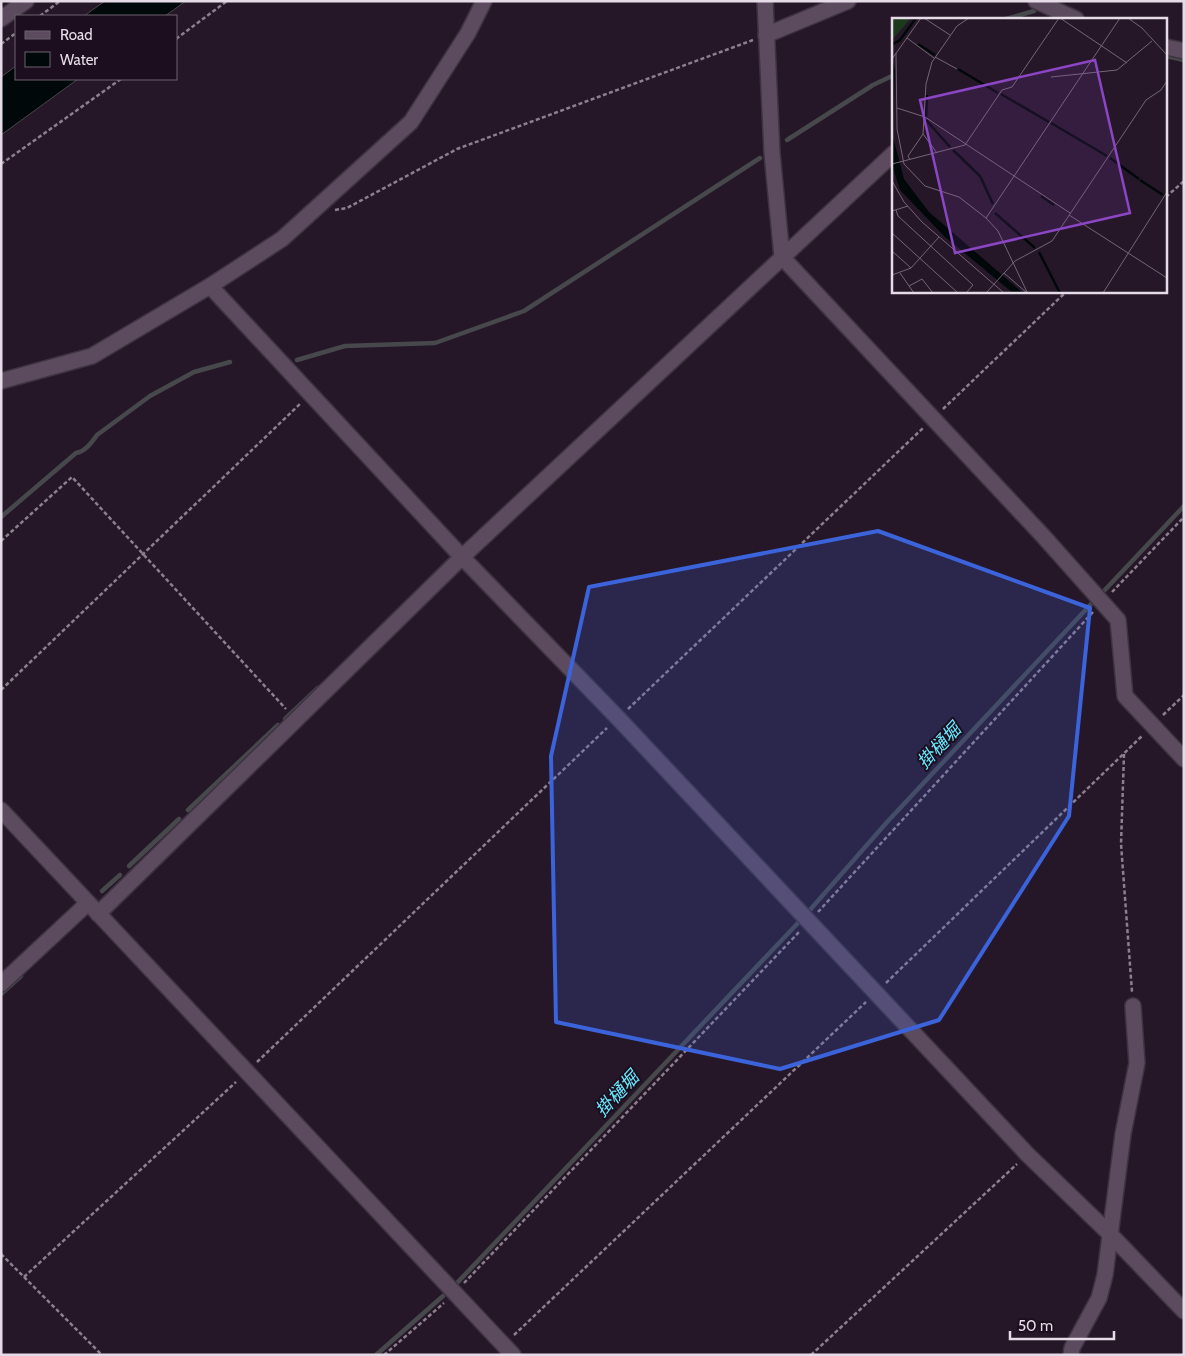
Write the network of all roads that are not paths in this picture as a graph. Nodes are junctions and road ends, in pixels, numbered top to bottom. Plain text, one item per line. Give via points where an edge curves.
1 (26, 1) edge
2 (484, 1) edge
3 (765, 1) edge
4 (848, 1) edge
5 (1046, 4) edge
6 (1039, 18) edge
7 (1074, 18) edge
8 (1, 20) edge
9 (766, 35) junction
10 (1168, 47) edge
11 (1184, 51) edge
12 (892, 155) edge
13 (782, 257) junction
14 (210, 286) junction
15 (1, 381) edge
16 (462, 557) junction
17 (1184, 759) edge
18 (1, 810) edge
19 (93, 908) junction
20 (1, 984) edge
21 (1133, 1006) road end
22 (1110, 1234) junction
23 (1184, 1311) edge
24 (508, 1350) edge
25 (1071, 1355) edge

1 - 8 street
2 - 14 street via 411,122 282,239
3 - 9 street
4 - 9 street
5 - 6 street
5 - 7 street
9 - 13 street
10 - 11 street
12 - 13 street
13 - 16 street
13 - 17 street via 1118,620 1125,696
14 - 15 street via 92,356
14 - 16 street
16 - 19 street via 296,721
16 - 22 street via 618,718 1027,1154
18 - 19 street
19 - 20 street
19 - 24 street
21 - 22 street via 1137,1063
22 - 23 street
22 - 25 street via 1099,1298

